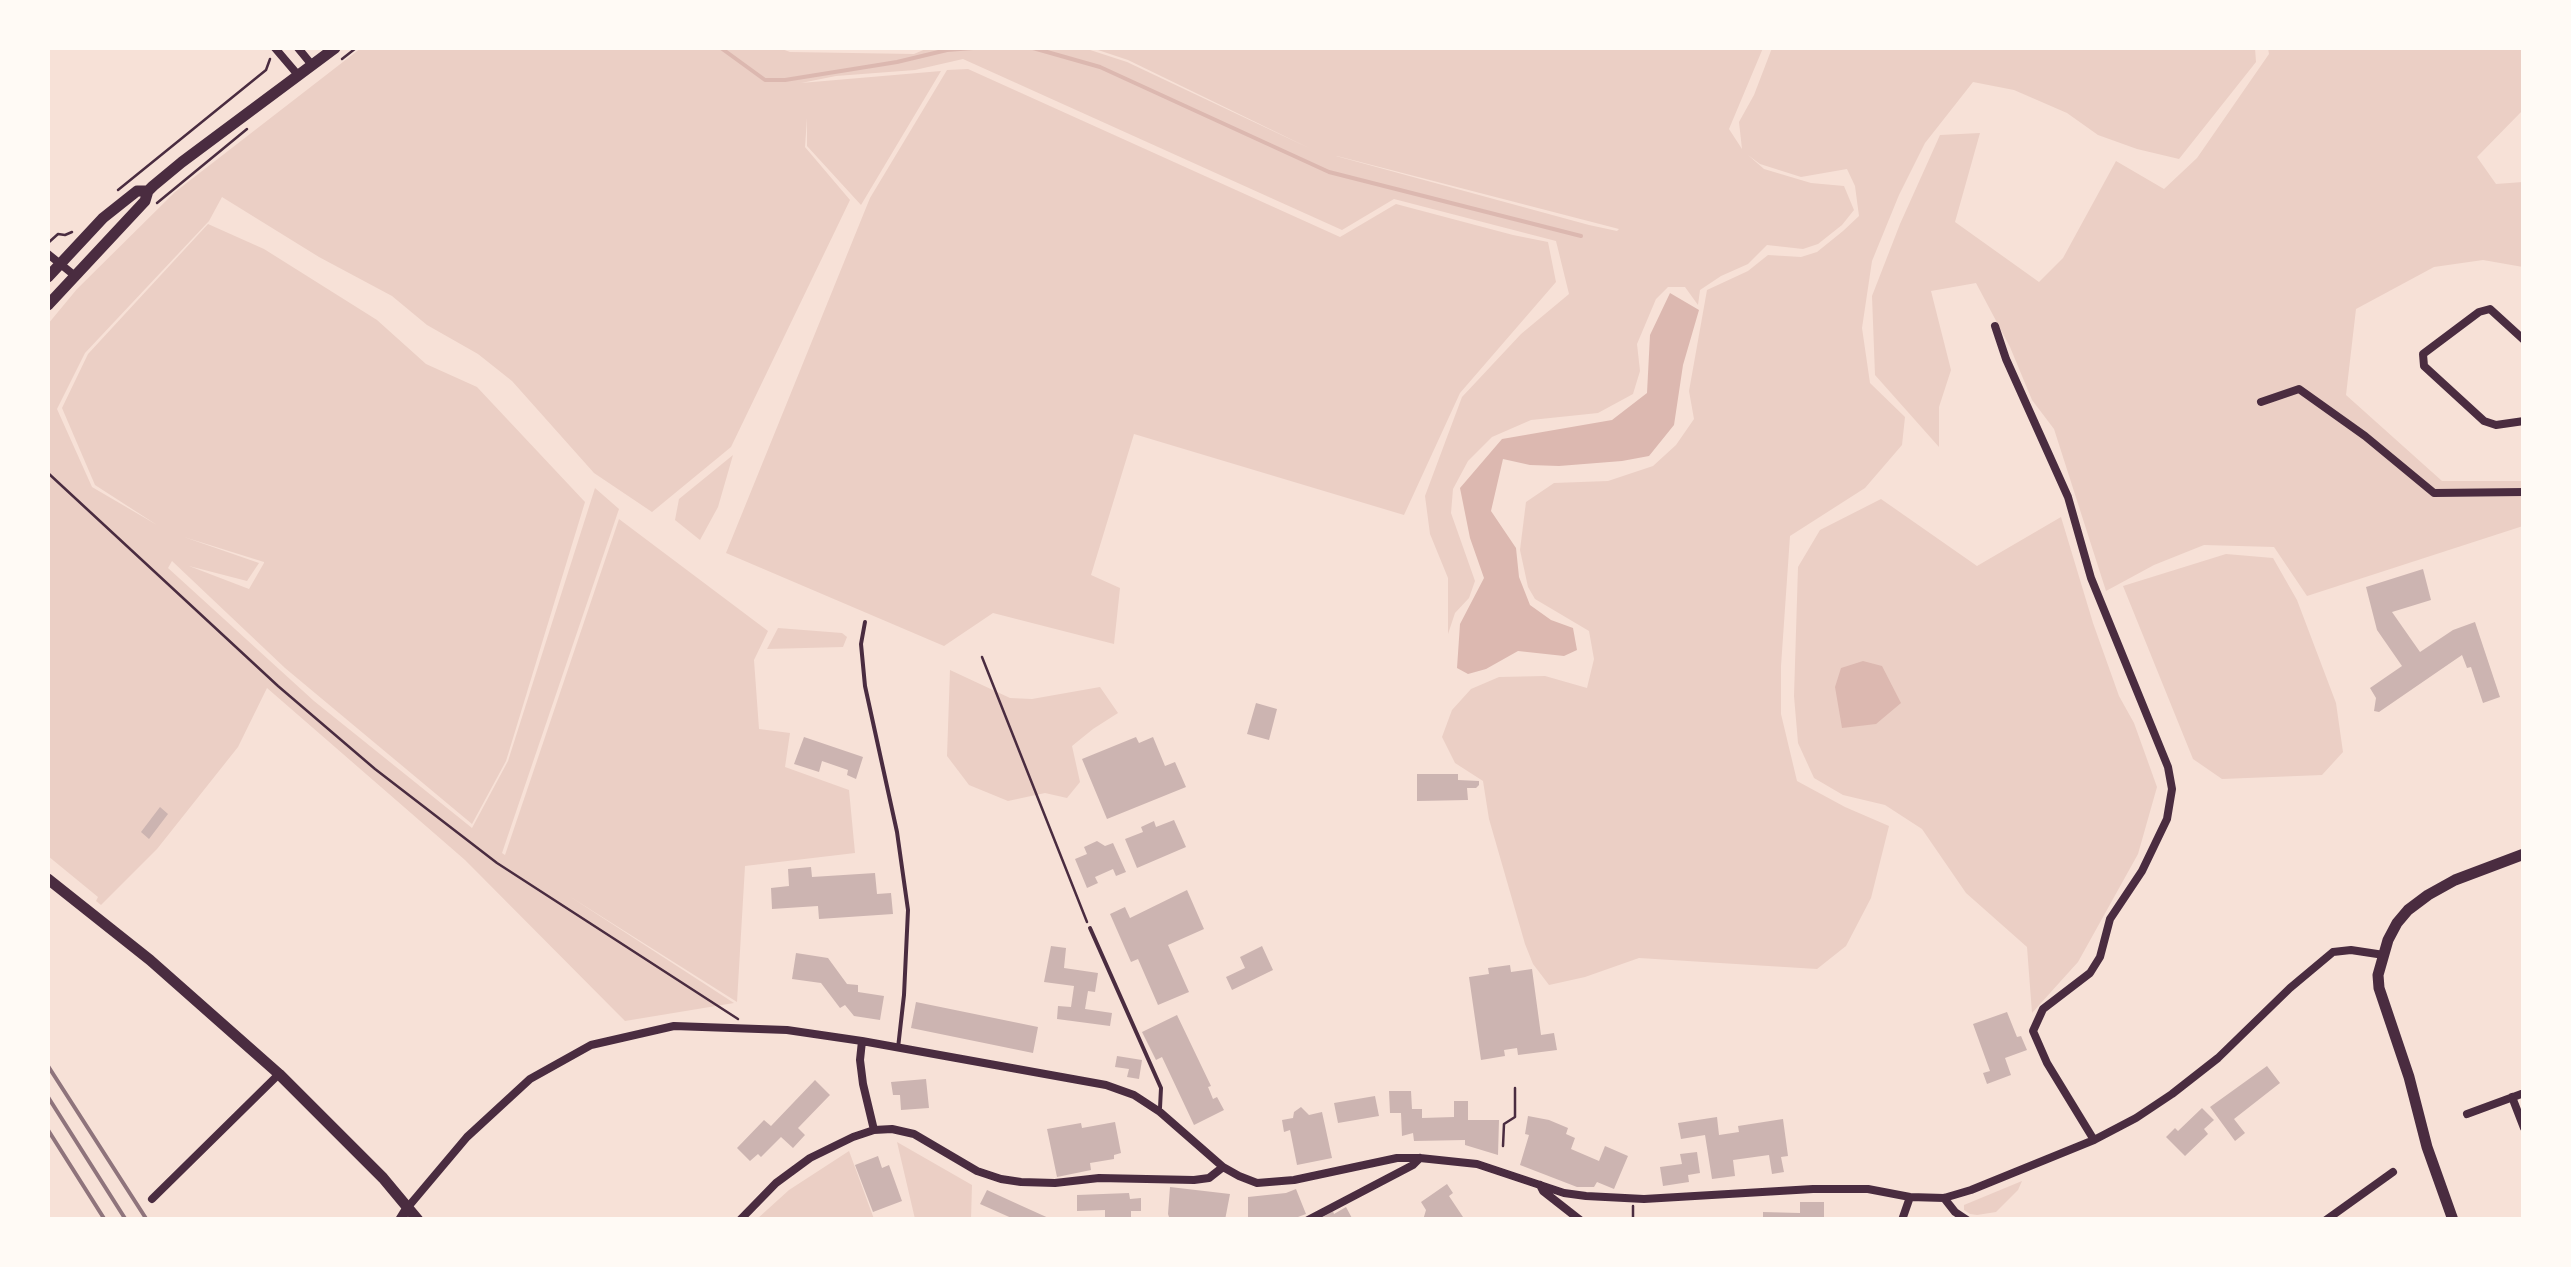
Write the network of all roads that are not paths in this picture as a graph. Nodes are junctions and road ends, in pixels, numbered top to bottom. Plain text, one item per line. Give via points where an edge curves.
1 (275, 48) edge
2 (298, 48) edge
3 (338, 53) edge
4 (312, 65) junction
5 (298, 75) junction
6 (148, 191) junction
7 (48, 254) edge
8 (59, 263) junction
9 (74, 275) junction
10 (48, 277) edge
11 (48, 305) edge
12 (1995, 326) dead end
13 (2524, 340) edge
14 (2261, 402) dead end
15 (2524, 421) edge
16 (2524, 492) edge
17 (864, 622) dead end
18 (2524, 854) edge
19 (48, 880) edge
20 (1090, 928) dead end
21 (2384, 955) junction
22 (862, 1041) junction
23 (898, 1048) junction
24 (279, 1074) junction
25 (2524, 1093) edge
26 (2512, 1097) junction
27 (1160, 1112) junction
28 (2467, 1114) dead end
29 (2524, 1128) edge
30 (874, 1130) junction
31 (2094, 1140) junction
32 (1420, 1158) junction
33 (1224, 1167) junction
34 (2393, 1172) dead end
35 (1540, 1184) junction
36 (1910, 1197) junction
37 (1944, 1198) junction
38 (152, 1199) dead end
39 (408, 1206) junction
40 (400, 1220) edge
41 (418, 1220) edge
42 (740, 1220) edge
43 (1308, 1220) edge
44 (1580, 1220) edge
45 (1902, 1220) edge
46 (1967, 1220) edge
47 (2326, 1220) edge
48 (2453, 1220) edge

1 - 5 street
2 - 4 street
3 - 4 main road
4 - 5 main road
5 - 6 main road
6 - 8 main road via 137,191 103,218
6 - 9 main road via 146,202
7 - 8 street
8 - 9 street
8 - 10 main road
9 - 11 main road
12 - 31 street via 2068,498 2090,578 2172,789 2168,819 2110,919 2100,957 2090,973 2043,1009 2033,1031
13 - 15 street via 2490,309 2422,354 2424,366 2484,421
14 - 16 street via 2299,389 2434,494
17 - 23 lane via 865,686 908,910
18 - 21 main road via 2428,895 2397,923
19 - 24 main road
20 - 27 lane via 1160,1088
21 - 31 street via 2333,952 2218,1058
21 - 48 main road via 2378,988
22 - 23 street
22 - 30 street via 862,1084
22 - 39 street via 787,1030 674,1026 591,1046 504,1100
23 - 27 street via 1106,1085
24 - 38 street
24 - 39 main road
25 - 26 street
26 - 28 street
26 - 29 street
27 - 33 street
30 - 33 street via 914,1134 1001,1180 1194,1180
30 - 42 street via 810,1158
31 - 37 street
32 - 33 street via 1271,1183
32 - 35 street via 1477,1164
32 - 43 street
34 - 47 street
35 - 36 street via 1564,1193 1633,1199 1814,1189
35 - 44 street
36 - 37 street
36 - 45 street
37 - 46 street
39 - 40 main road
39 - 41 main road

